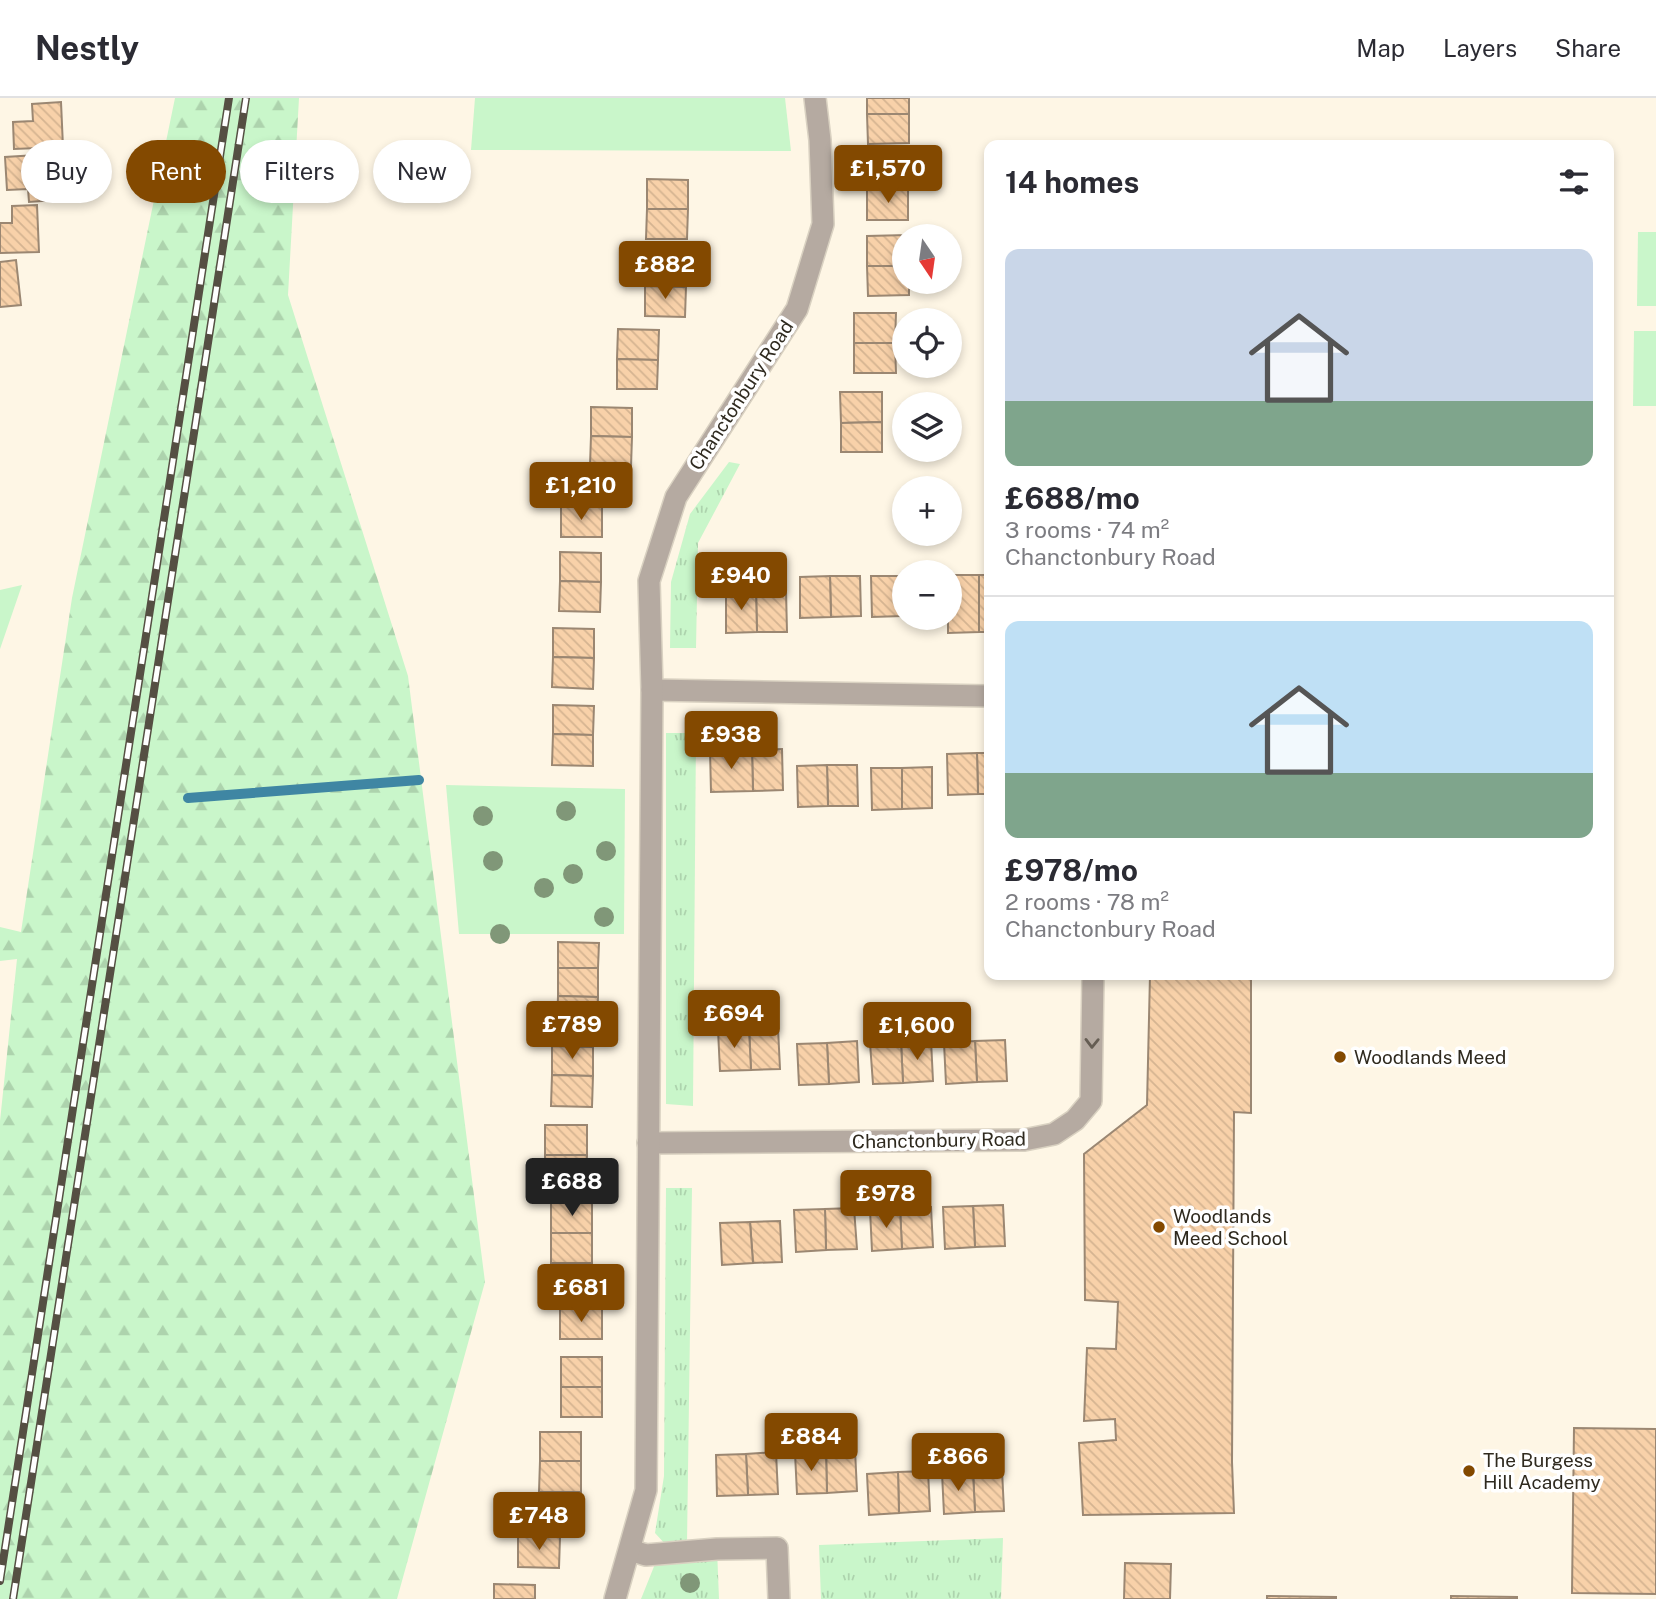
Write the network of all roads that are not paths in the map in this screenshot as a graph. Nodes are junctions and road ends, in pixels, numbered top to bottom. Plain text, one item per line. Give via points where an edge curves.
1 (815, 98) edge
2 (652, 690) junction
3 (984, 696) edge
4 (1093, 980) edge
5 (648, 1143) junction
6 (630, 1550) junction
7 (615, 1599) edge
8 (779, 1599) edge

1 - 2 street, Chanctonbury Road via 823,223 797,309 676,497 649,581
2 - 3 street
2 - 5 street, Chanctonbury Road
4 -> 5 street, Chanctonbury Road via 1091,1101 1054,1135 1024,1140
5 - 6 street, Chanctonbury Road via 646,1490
6 - 7 street, Chanctonbury Road
6 - 8 street via 646,1555 777,1548

